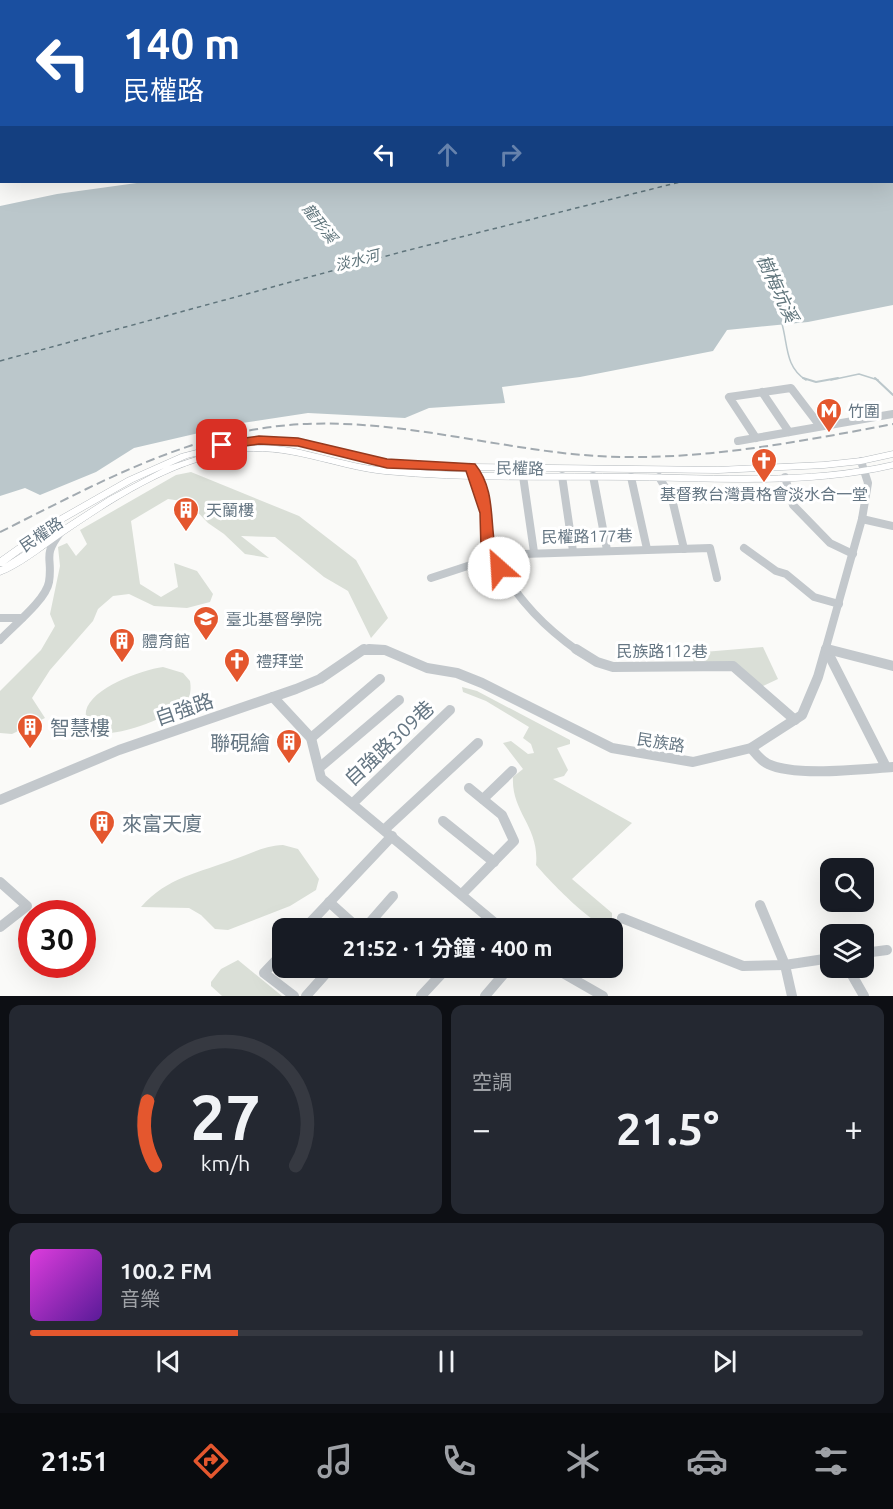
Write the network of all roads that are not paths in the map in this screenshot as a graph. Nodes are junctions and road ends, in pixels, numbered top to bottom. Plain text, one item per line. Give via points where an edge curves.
1 (762, 392) junction
2 (893, 414) edge
3 (820, 426) junction
4 (789, 432) junction
5 (756, 438) junction
6 (738, 441) dead end
7 (893, 454) edge
8 (861, 461) junction
9 (893, 465) edge
10 (473, 471) junction
11 (866, 471) junction
12 (523, 476) junction
13 (562, 476) junction
14 (593, 476) junction
15 (631, 477) junction
16 (659, 477) junction
17 (785, 477) junction
18 (862, 519) junction
19 (893, 526) edge
20 (61, 532) junction
21 (744, 548) dead end
22 (647, 549) junction
23 (684, 549) junction
24 (607, 550) junction
25 (573, 551) junction
26 (534, 552) junction
27 (853, 554) junction
28 (4, 557) edge
29 (492, 557) junction
30 (0, 563) edge
31 (0, 572) edge
32 (431, 578) dead end
33 (717, 578) dead end
34 (839, 604) junction
35 (0, 618) edge
36 (22, 618) junction
37 (0, 640) edge
38 (826, 649) junction
39 (893, 666) edge
40 (380, 679) dead end
41 (273, 697) junction
42 (399, 700) dead end
43 (450, 710) dead end
44 (795, 720) junction
45 (312, 738) junction
46 (478, 743) dead end
47 (751, 748) junction
48 (890, 767) edge
49 (319, 768) junction
50 (512, 771) dead end
51 (469, 788) dead end
52 (483, 799) junction
53 (0, 800) edge
54 (352, 802) junction
55 (444, 821) dead end
56 (388, 832) junction
57 (494, 862) junction
58 (0, 882) edge
59 (462, 894) junction
60 (393, 896) dead end
61 (329, 902) junction
62 (760, 905) dead end
63 (314, 918) edge
64 (347, 918) edge
65 (374, 918) edge
66 (488, 918) edge
67 (623, 918) edge
68 (0, 927) edge
69 (887, 950) dead end
70 (874, 952) edge
71 (820, 959) edge
72 (785, 964) junction
73 (272, 965) edge
74 (322, 978) edge
75 (438, 978) edge
76 (500, 978) edge
77 (572, 978) edge
78 (854, 978) edge
79 (294, 996) edge
80 (306, 996) edge
81 (421, 996) edge
82 (485, 996) edge
83 (603, 996) edge
84 (792, 996) edge
85 (864, 996) edge

1 - 3 street via 791,388
1 - 4 street
1 - 5 street via 729,397
2 - 3 street
3 - 4 street
4 - 5 street
5 - 6 street
7 - 8 main road, 民權路
8 - 10 main road, 民權路 via 718,470
8 - 11 street, 民族路
9 - 11 main road, 民權路
10 - 12 main road, 民權路
10 - 20 main road, 民權路 via 383,471 296,450 234,450 151,479
10 - 28 main road, 民權路 via 387,463 287,441 222,445 184,456 130,480
10 - 29 street via 487,513 486,541
11 - 17 main road, 民權路
11 - 18 street, 民族路
12 - 13 main road, 民權路
12 - 26 street
13 - 14 main road, 民權路
13 - 25 street
14 - 15 main road, 民權路
14 - 24 street
15 - 16 main road, 民權路
15 - 22 street
16 - 17 main road, 民權路
16 - 23 street via 672,499
17 - 27 street via 793,505 830,543
18 - 19 street
18 - 27 street, 民族路
20 - 31 main road, 民權路
20 - 36 street, 民權路 via 47,556 48,589
21 - 34 street via 814,597
22 - 23 street, 民權路177巷
22 - 24 street, 民權路177巷
23 - 33 street, 民權路177巷 via 710,548
24 - 25 street, 民權路177巷
25 - 26 street, 民權路177巷
26 - 29 street, 民權路177巷
27 - 34 street, 民族路
28 - 30 main road, 民權路
29 - 32 street, 民權路177巷
29 - 44 street, 民族路112巷 via 528,610 597,662 613,667 733,666
34 - 38 street, 民族路
35 - 36 street
36 - 37 street, 民權路
38 - 39 street
38 - 44 street, 民族路 via 802,715
38 - 48 street
40 - 45 street
41 - 45 street
41 - 47 street, 民族路 via 320,679 364,649 385,650 427,668 457,673 482,683 612,748 693,762
41 - 53 street, 自強路 via 119,750
42 - 49 street
43 - 54 street, 自強路309巷
44 - 47 street, 民族路
45 - 49 street
46 - 56 street
47 - 48 street via 760,759 779,767
49 - 54 street via 321,778
50 - 52 street
51 - 52 street
52 - 57 street via 501,815 513,842
54 - 56 street
55 - 57 street
56 - 59 street
56 - 61 street
57 - 59 street
58 - 68 street via 27,906
59 - 66 street
60 - 65 street
61 - 63 street
61 - 64 street
62 - 72 street
67 - 72 street via 743,966
69 - 70 street
71 - 72 street
72 - 84 street
73 - 79 street via 264,973
74 - 80 street
75 - 81 street
76 - 82 street
77 - 83 street
78 - 85 street

